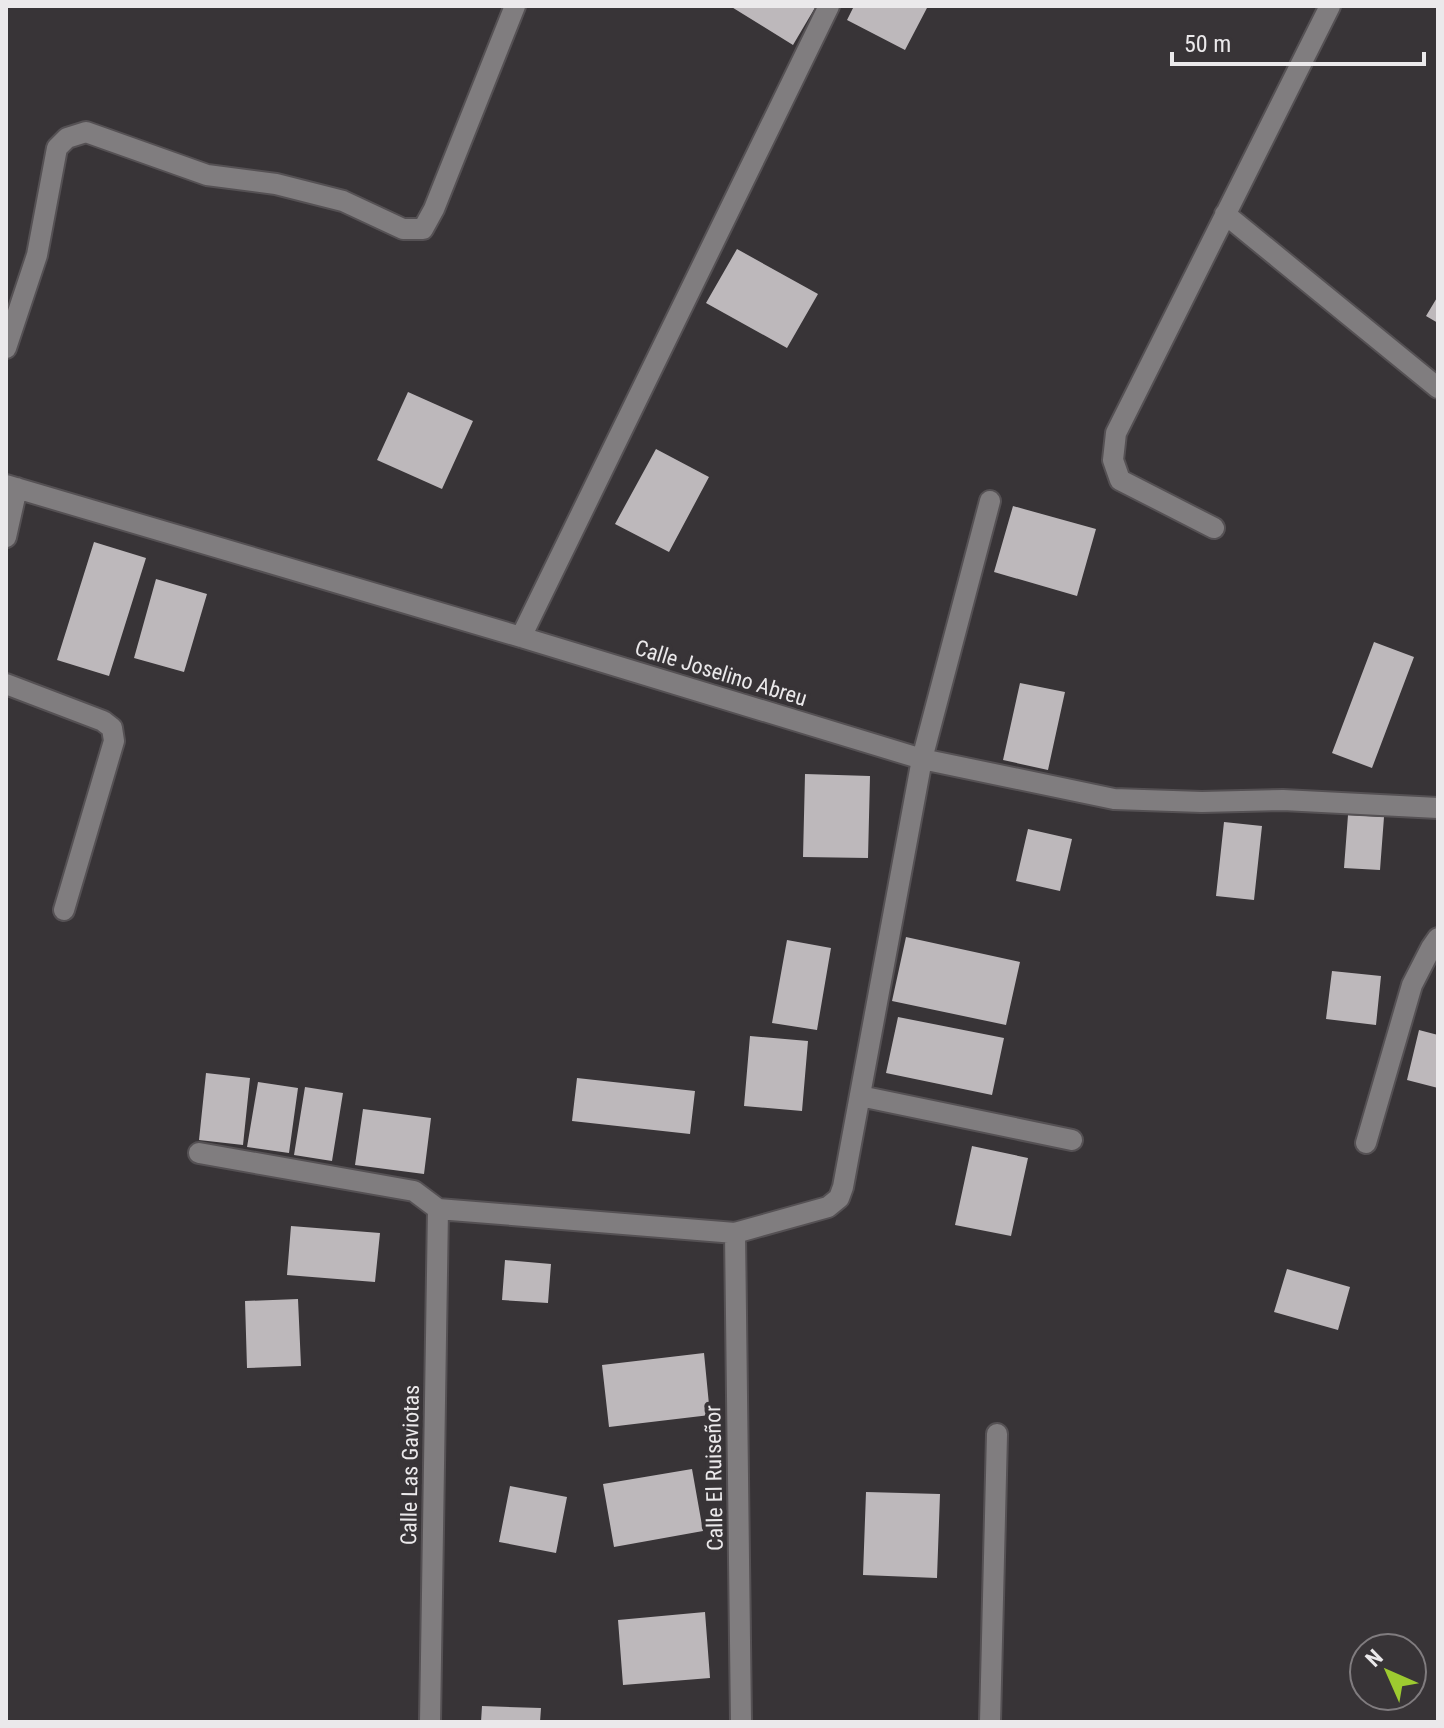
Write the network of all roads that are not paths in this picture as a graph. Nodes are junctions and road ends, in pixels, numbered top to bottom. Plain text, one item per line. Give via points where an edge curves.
1 (515, 6) edge
2 (829, 6) edge
3 (1330, 6) edge
4 (1225, 214) junction
5 (6, 348) edge
6 (1438, 388) edge
7 (12, 486) edge
8 (990, 501) dead end
9 (1214, 528) dead end
10 (6, 537) edge
11 (521, 637) junction
12 (6, 684) edge
13 (922, 759) junction
14 (1438, 808) edge
15 (64, 910) dead end
16 (1438, 938) edge
17 (860, 1096) junction
18 (1072, 1140) dead end
19 (1366, 1143) dead end
20 (199, 1153) dead end
21 (438, 1209) junction
22 (735, 1233) junction
23 (997, 1434) dead end
24 (430, 1722) edge
25 (741, 1722) edge
26 (990, 1722) edge

1 - 5 street via 423,229 403,229 343,201 276,184 207,175 86,132 67,138 57,148 37,255
2 - 11 street
3 - 4 street
4 - 6 street
4 - 9 street via 1116,433 1113,460 1120,480
7 - 10 street
7 - 11 street, Calle Joselino Abreu
8 - 13 street
11 - 13 street, Calle Joselino Abreu
12 - 15 street via 112,728 114,741
13 - 14 street, Calle Joselino Abreu via 1114,799
13 - 17 street
16 - 19 street via 1412,985
17 - 18 street
17 - 22 street via 839,1198 828,1207
20 - 21 street via 414,1191
21 - 22 street
21 - 24 street, Calle Las Gaviotas
22 - 25 street, Calle El Ruiseñor
23 - 26 street

